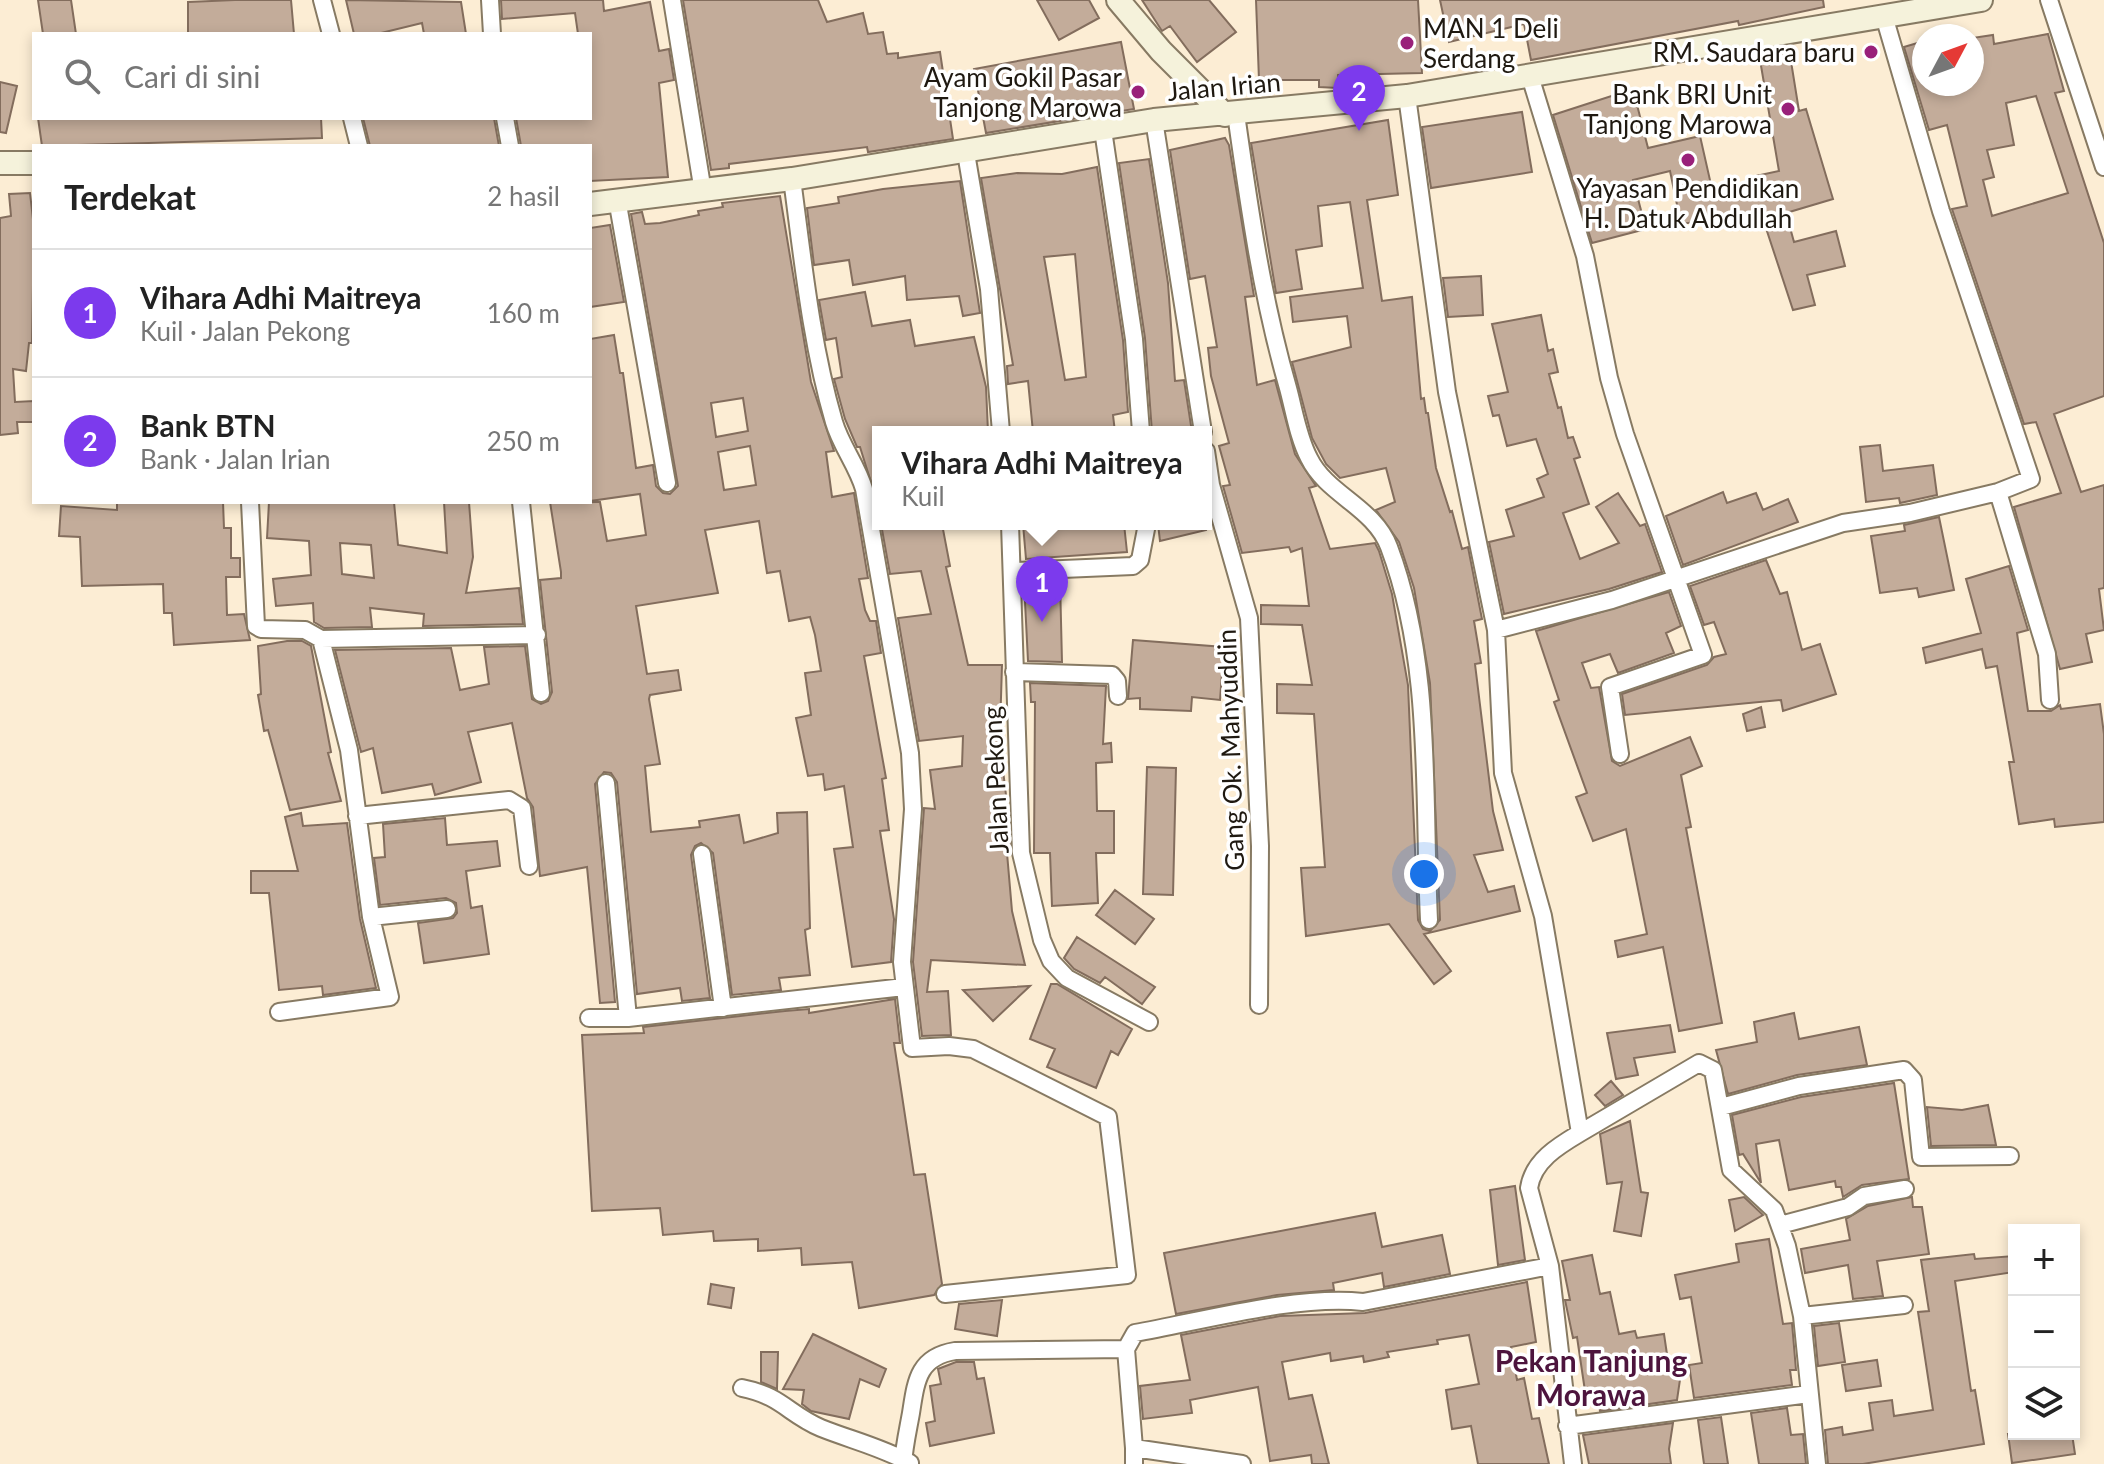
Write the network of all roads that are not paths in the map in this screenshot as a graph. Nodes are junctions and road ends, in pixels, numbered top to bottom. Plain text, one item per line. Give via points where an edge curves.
1 (322, 0) edge
2 (490, 0) edge
3 (672, 0) edge
4 (1118, 0) edge
5 (1981, 0) edge
6 (2049, 0) edge
7 (1884, 16) junction
8 (330, 32) edge
9 (492, 32) edge
10 (1530, 76) junction
11 (1407, 96) junction
12 (1231, 114) junction
13 (352, 120) edge
14 (505, 120) edge
15 (1154, 120) junction
16 (1103, 130) junction
17 (358, 144) edge
18 (510, 144) edge
19 (966, 153) junction
20 (0, 163) edge
21 (32, 163) edge
22 (2104, 167) edge
23 (792, 179) junction
24 (703, 192) junction
25 (617, 199) junction
26 (592, 204) edge
27 (1000, 426) edge
28 (1141, 426) edge
29 (1202, 426) edge
30 (1212, 477) edge
31 (667, 483) dead end
32 (1998, 492) junction
33 (250, 504) edge
34 (521, 504) edge
35 (1011, 530) edge
36 (1146, 530) edge
37 (1014, 571) junction
38 (1677, 578) junction
39 (1496, 630) junction
40 (537, 635) junction
41 (321, 639) junction
42 (1014, 672) junction
43 (541, 693) dead end
44 (1118, 696) dead end
45 (2050, 700) dead end
46 (1620, 754) dead end
47 (606, 783) dead end
48 (357, 816) junction
49 (702, 854) dead end
50 (529, 866) dead end
51 (447, 909) dead end
52 (371, 917) junction
53 (1429, 920) dead end
54 (904, 987) junction
55 (1259, 1005) dead end
56 (723, 1008) junction
57 (279, 1012) dead end
58 (589, 1018) dead end
59 (628, 1018) junction
60 (1149, 1022) dead end
61 (1721, 1107) junction
62 (1580, 1133) junction
63 (2010, 1156) dead end
64 (1905, 1189) dead end
65 (1780, 1225) junction
66 (1550, 1266) junction
67 (945, 1294) dead end
68 (1904, 1305) dead end
69 (1802, 1316) junction
70 (1126, 1349) junction
71 (742, 1388) dead end
72 (1809, 1394) junction
73 (1567, 1426) junction
74 (1134, 1456) edge
75 (906, 1462) edge
76 (1242, 1464) edge
77 (1573, 1464) edge
78 (1817, 1464) edge

1 - 8 street
2 - 9 street
3 - 24 street
4 - 12 main road via 1161,51
5 - 7 main road, Jalan Irian
6 - 22 street
7 - 10 main road, Jalan Irian
7 - 32 street via 1941,211 2030,475 2026,483
10 - 11 main road, Jalan Irian
10 - 38 street via 1585,256 1625,434
11 - 12 main road, Jalan Irian
11 - 39 street via 1447,392
12 - 15 main road, Jalan Irian
12 - 53 street via 1275,344 1308,457 1378,524 1410,624 1426,785
13 - 17 street
14 - 18 street
15 - 16 main road, Jalan Irian
15 - 29 street
16 - 19 main road, Jalan Irian
16 - 28 street via 1134,339
19 - 23 main road, Jalan Irian
19 - 27 street via 989,289
20 - 21 main road
23 - 24 main road, Jalan Irian
23 - 54 street via 814,347 838,436 854,459 864,489 910,753 913,809 904,902
24 - 25 main road, Jalan Irian
25 - 26 main road, Jalan Irian
25 - 31 street
30 - 55 street, Gang Ok. Mahyuddin via 1249,618 1260,846
32 - 38 street via 1843,523
32 - 45 street via 2047,654
33 - 41 street via 256,626 305,630
34 - 40 street
35 - 37 street, Jalan Pekong
36 - 37 street via 1140,560 1133,566
37 - 42 street, Jalan Pekong
38 - 39 street
38 - 46 street via 1703,655 1610,687
39 - 62 street via 1503,773 1543,916
40 - 41 street
40 - 43 street
41 - 48 street via 349,750
42 - 44 street via 1112,675
42 - 60 street, Jalan Pekong via 1021,853 1042,940 1051,961 1067,978
47 - 59 street
48 - 50 street via 509,800 522,808
48 - 52 street
49 - 56 street
51 - 52 street
52 - 57 street via 390,997
54 - 56 street
54 - 67 street via 912,1048 973,1049 1108,1117 1127,1275
56 - 59 street
58 - 59 street
61 - 62 street via 1713,1070 1699,1063
61 - 63 street via 1799,1086 1904,1070 1913,1080 1921,1157
61 - 65 street via 1731,1170 1774,1210
62 - 66 street via 1545,1159 1530,1178
64 - 65 street via 1864,1196 1848,1207
65 - 69 street
66 - 70 street via 1363,1302 1339,1299 1293,1305 1135,1333
66 - 73 street
68 - 69 street
69 - 72 street
70 - 74 street
70 - 75 street via 955,1351 936,1356 915,1380
71 - 75 street via 768,1394 818,1427 872,1444
72 - 73 street
72 - 78 street
73 - 77 street
74 - 76 street

